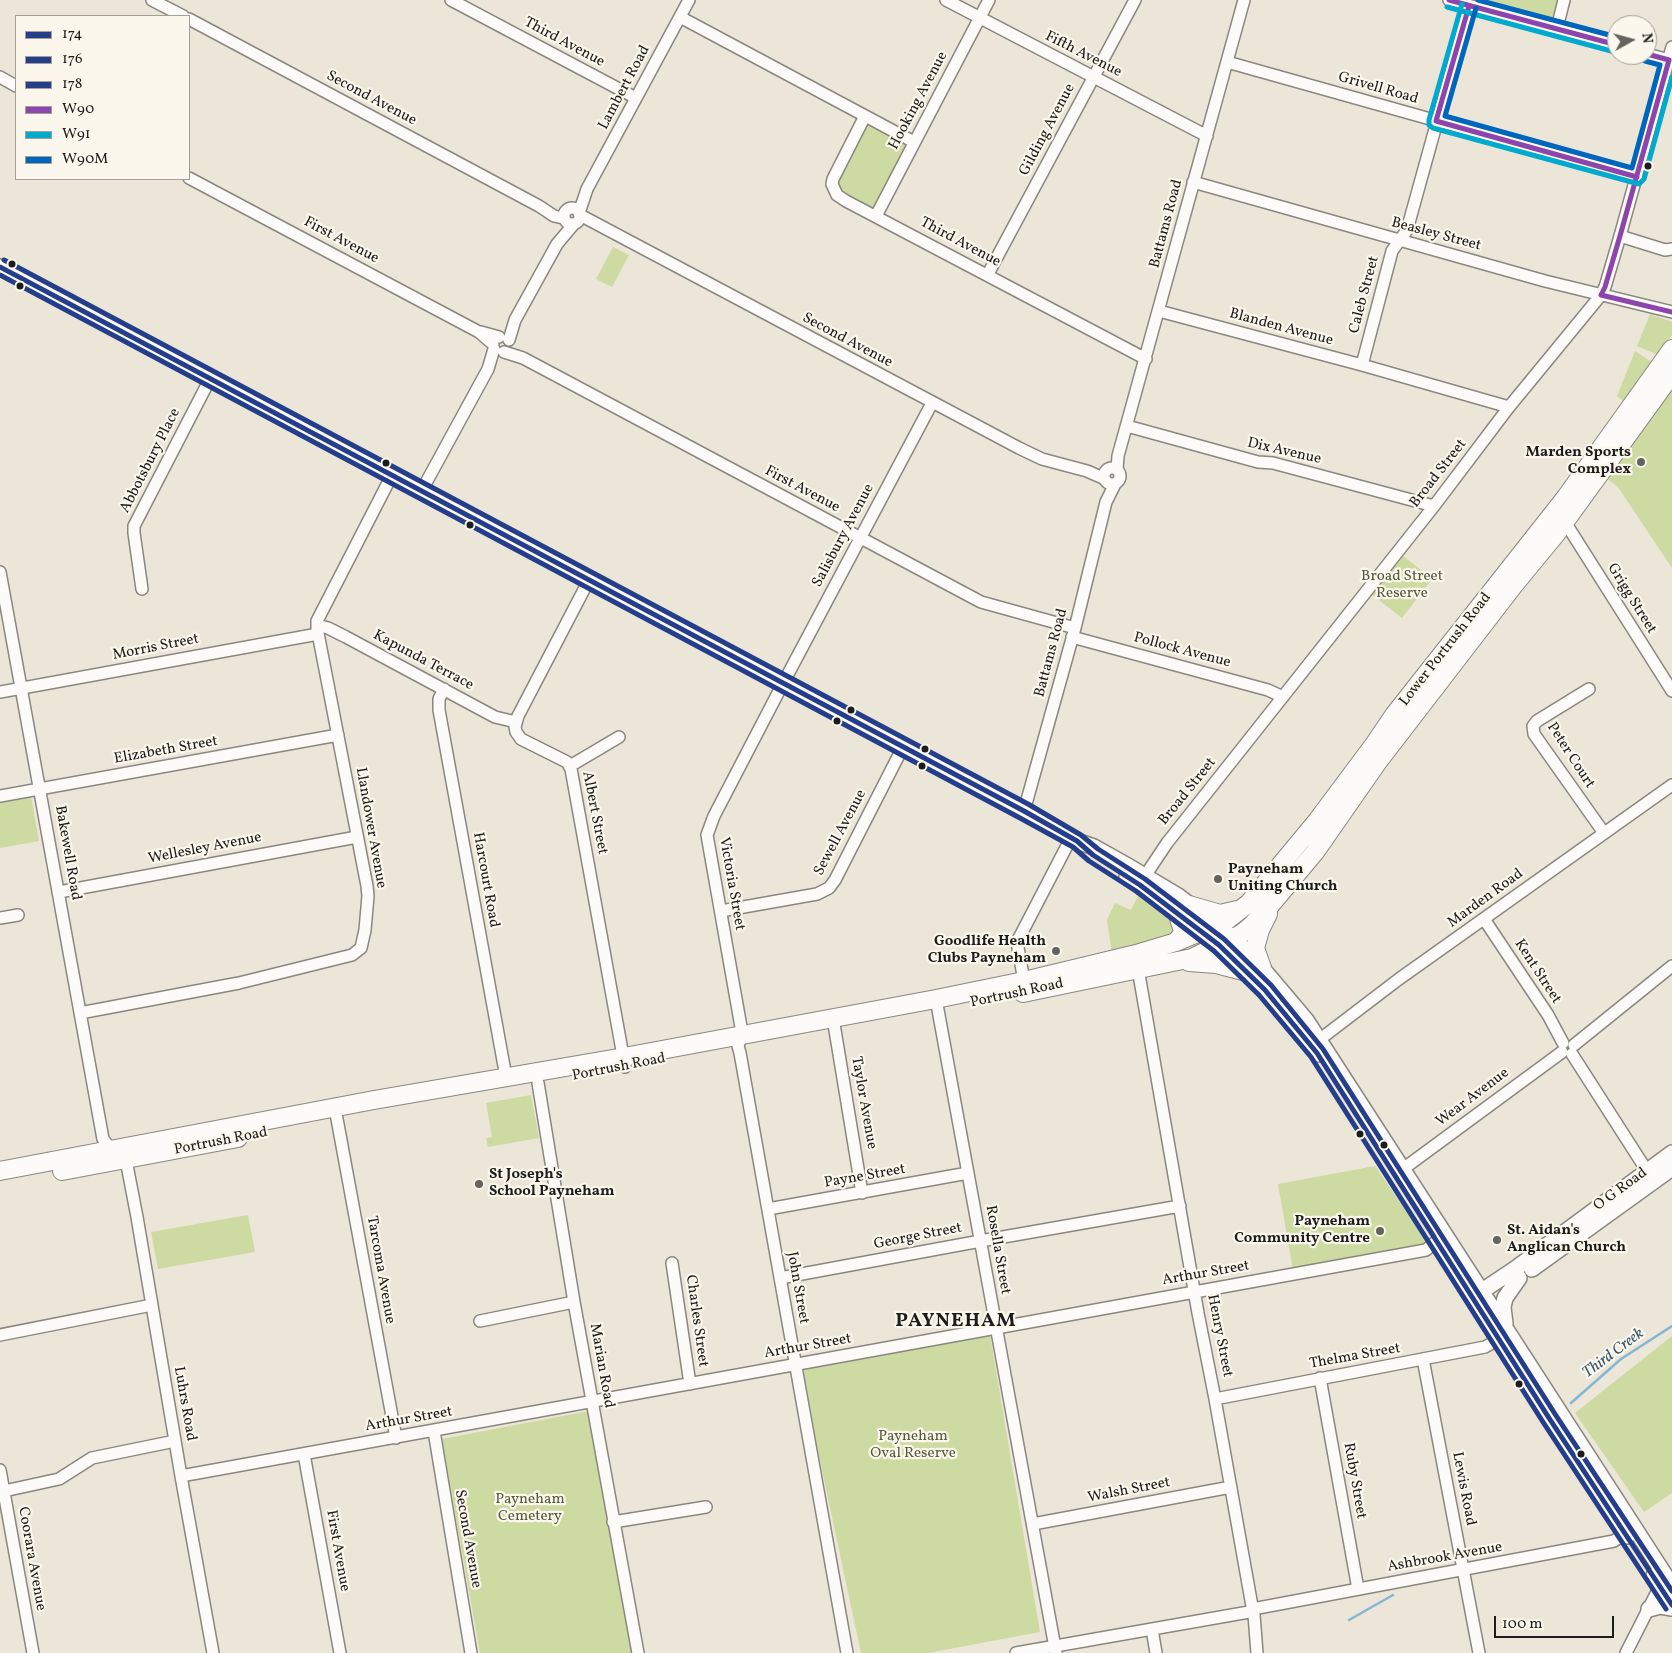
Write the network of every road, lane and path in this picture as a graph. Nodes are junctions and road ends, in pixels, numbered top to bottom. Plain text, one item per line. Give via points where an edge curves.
1 (152, 0) edge
2 (451, 0) edge
3 (689, 0) edge
4 (946, 0) edge
5 (989, 0) edge
6 (1135, 0) edge
7 (1244, 0) edge
8 (1448, 0) edge
9 (1564, 0) edge
10 (1469, 6) junction
11 (181, 15) edge
12 (680, 18) junction
13 (979, 18) junction
14 (190, 20) edge
15 (1557, 28) junction
16 (1607, 42) edge
17 (1672, 47) edge
18 (1657, 57) edge
19 (1669, 60) junction
20 (1227, 62) junction
21 (0, 77) edge
22 (1093, 77) junction
23 (15, 85) edge
24 (636, 98) junction
25 (865, 116) junction
26 (1436, 121) junction
27 (1207, 136) junction
28 (914, 142) junction
29 (1637, 177) junction
30 (190, 179) edge
31 (1193, 182) junction
32 (572, 216) junction
33 (876, 216) junction
34 (1620, 236) junction
35 (1400, 240) junction
36 (1672, 249) edge
37 (0, 267) edge
38 (988, 274) junction
39 (1601, 295) junction
40 (1159, 311) junction
41 (1672, 312) edge
42 (501, 345) junction
43 (1672, 349) edge
44 (1146, 358) junction
45 (1362, 365) junction
46 (1668, 367) edge
47 (210, 379) junction
48 (932, 403) junction
49 (1510, 407) junction
50 (1128, 426) junction
51 (392, 475) junction
52 (1109, 475) junction
53 (422, 490) junction
54 (1566, 498) junction
55 (1434, 506) junction
56 (1565, 522) junction
57 (1542, 529) junction
58 (860, 538) junction
59 (0, 572) edge
60 (589, 580) junction
61 (1, 586) edge
62 (142, 589) dead end
63 (317, 629) junction
64 (1073, 633) junction
65 (783, 683) junction
66 (22, 688) junction
67 (444, 689) junction
68 (1588, 689) dead end
69 (1672, 691) edge
70 (0, 692) edge
71 (1283, 697) junction
72 (1394, 714) junction
73 (516, 722) junction
74 (338, 735) junction
75 (620, 737) dead end
76 (1391, 744) junction
77 (903, 747) junction
78 (1366, 755) junction
79 (570, 766) junction
80 (1672, 785) edge
81 (40, 789) junction
82 (0, 796) edge
83 (1024, 811) junction
84 (1604, 833) junction
85 (357, 837) junction
86 (1074, 840) junction
87 (1146, 876) junction
88 (59, 892) junction
89 (1276, 899) junction
90 (1183, 908) junction
91 (1243, 908) junction
92 (721, 911) junction
93 (18, 915) dead end
94 (0, 918) edge
95 (1484, 919) junction
96 (1209, 928) junction
97 (1226, 941) junction
98 (1176, 942) junction
99 (1137, 962) junction
100 (1181, 962) junction
101 (1672, 966) edge
102 (1255, 970) junction
103 (1024, 981) junction
104 (937, 1005) junction
105 (80, 1013) junction
106 (834, 1023) junction
107 (740, 1040) junction
108 (1319, 1040) junction
109 (1568, 1048) junction
110 (625, 1062) junction
111 (506, 1077) junction
112 (538, 1084) junction
113 (336, 1113) junction
114 (147, 1142) junction
115 (103, 1148) junction
116 (1672, 1153) edge
117 (126, 1160) junction
118 (1672, 1168) edge
119 (1403, 1169) junction
120 (0, 1171) edge
121 (968, 1173) junction
122 (1650, 1176) junction
123 (0, 1182) edge
124 (862, 1192) junction
125 (1180, 1206) junction
126 (768, 1210) junction
127 (980, 1241) junction
128 (1437, 1241) junction
129 (672, 1263) dead end
130 (780, 1278) junction
131 (1519, 1278) junction
132 (1194, 1291) junction
133 (1480, 1299) junction
134 (574, 1302) junction
135 (152, 1305) junction
136 (480, 1321) dead end
137 (996, 1328) junction
138 (0, 1335) edge
139 (1503, 1335) junction
140 (1423, 1359) junction
141 (796, 1365) junction
142 (1320, 1378) junction
143 (690, 1384) junction
144 (1215, 1399) junction
145 (592, 1402) junction
146 (434, 1431) junction
147 (396, 1438) junction
148 (175, 1441) junction
149 (304, 1454) junction
150 (0, 1470) edge
151 (181, 1476) junction
152 (1231, 1487) junction
153 (4, 1491) junction
154 (706, 1507) dead end
155 (613, 1522) junction
156 (1033, 1524) junction
157 (1630, 1531) junction
158 (1464, 1570) junction
159 (1668, 1587) edge
160 (1358, 1589) junction
161 (1672, 1606) edge
162 (1649, 1609) junction
163 (1253, 1610) junction
164 (1152, 1629) junction
165 (1055, 1650) edge
166 (33, 1653) edge
167 (213, 1653) edge
168 (340, 1653) edge
169 (472, 1653) edge
170 (638, 1653) edge
171 (847, 1653) edge
172 (1016, 1653) edge
173 (1156, 1653) edge
174 (1257, 1653) edge
175 (1479, 1653) edge
176 (1626, 1653) edge

1 - 11 street
2 - 24 street, Third Avenue
3 - 12 street, Lambert Road
4 - 13 street, Fifth Avenue
5 - 13 street, Hooking Avenue
6 - 22 street, Gilding Avenue
7 - 20 street, Battams Road
8 - 10 street
9 - 15 street
10 - 15 street
10 - 26 street, Caleb Street
12 - 24 street, Lambert Road
12 - 25 street
13 - 22 street, Fifth Avenue
13 - 28 street, Hooking Avenue
14 - 32 street, Second Avenue via 539,206
15 - 16 street
17 - 19 street, Broad Street
18 - 19 street
19 - 29 street, Broad Street
20 - 26 street, Grivell Road
20 - 27 street, Battams Road
21 - 23 street
22 - 27 street, Fifth Avenue
22 - 38 street, Gilding Avenue
24 - 32 street, Lambert Road
25 - 28 street
25 - 33 street, Third Avenue via 832,184 837,195
26 - 29 street, Grivell Road
26 - 35 street, Caleb Street via 1407,230
27 - 31 street, Battams Road
28 - 33 street, Hooking Avenue
29 - 34 street, Broad Street
30 - 42 street, First Avenue
31 - 35 street, Beasley Street
31 - 40 street, Battams Road
32 - 42 street, Lambert Road
32 - 48 street, Second Avenue via 598,226
33 - 38 street, Third Avenue
34 - 36 street via 1665,250
34 - 39 street, Broad Street
35 - 39 street, Beasley Street
35 - 45 street, Caleb Street via 1392,251
37 - 47 main road
38 - 44 street, Third Avenue
39 - 41 street, Beasley Street
39 - 49 street, Broad Street
40 - 44 street, Battams Road
40 - 45 street, Blanden Avenue
42 - 53 street, Lambert Road
42 - 58 street, First Avenue
43 - 46 highway, Lower Portrush Road
44 - 50 street, Battams Road
45 - 49 street, Blanden Avenue
46 - 54 highway, Lower Portrush Road
46 - 56 highway, Lower Portrush Road
47 - 51 main road
47 - 62 street, Abbotsbury Place via 134,526
48 - 52 street, Second Avenue via 1042,459
48 - 58 street, Salisbury Avenue
49 - 55 street, Broad Street
50 - 52 street, Battams Road
50 - 55 street, Dix Avenue
51 - 53 main road
51 - 63 street via 318,617
52 - 64 street, Battams Road via 1106,502
53 - 60 main road
54 - 56 highway
54 - 57 highway, Lower Portrush Road
55 - 71 street, Broad Street
56 - 57 highway
56 - 69 street, Grigg Street
56 - 76 highway, Lower Portrush Road
57 - 72 highway, Lower Portrush Road
58 - 64 street, First Avenue via 987,605
58 - 65 street, Salisbury Avenue
59 - 61 street, Bakewell Road
60 - 65 main road
60 - 73 street
61 - 66 street, Bakewell Road
63 - 66 street, Morris Street
63 - 67 street, Kapunda Terrace via 328,628
63 - 74 street, Llandower Avenue
64 - 71 street, Pollock Avenue
64 - 83 street, Battams Road
65 - 77 main road
65 - 92 street, Victoria Street via 708,831
66 - 70 street, Morris Street
66 - 81 street, Bakewell Road
67 - 73 street, Kapunda Terrace via 495,716
67 - 111 street, Harcourt Road via 439,699 439,710
68 - 84 street, Peter Court via 1533,726 1534,734
71 - 87 street, Broad Street via 1157,856
72 - 76 highway
72 - 78 highway, Lower Portrush Road
73 - 79 street, Albert Street via 516,732 522,739
74 - 81 street, Elizabeth Street
74 - 85 street, Llandower Avenue
75 - 79 street
76 - 78 highway
76 - 89 highway, Lower Portrush Road via 1315,852
77 - 83 main road
77 - 92 street, Sewell Avenue via 829,888 817,894
78 - 91 highway, Lower Portrush Road via 1317,820
79 - 110 street, Albert Street
80 - 84 street, Marden Road
81 - 82 street, Elizabeth Street
81 - 88 street, Bakewell Road
83 - 86 main road
84 - 95 street, Marden Road
85 - 88 street, Wellesley Avenue
85 - 105 street, Llandower Avenue via 368,896 363,942 356,952 239,983
86 - 87 main road via 1094,847
86 - 90 main road via 1140,885
86 - 103 street via 1017,942
87 - 90 main road
88 - 105 street, Bakewell Road
89 - 97 highway, Lower Portrush Road via 1251,926
89 - 102 highway via 1260,930 1255,948
90 - 91 highway via 1220,914
90 - 96 main road
90 - 98 highway via 1183,931
91 - 96 highway, Lower Portrush Road via 1226,921
92 - 107 street, Victoria Street
93 - 94 street
95 - 108 street, Marden Road
95 - 109 street, Kent Street
96 - 97 main road
96 - 98 highway, Portrush Road
97 - 100 highway, Portrush Road
97 - 102 main road
98 - 99 highway, Portrush Road
99 - 100 highway, Portrush Road
99 - 103 highway, Portrush Road
99 - 104 highway, Portrush Road
99 - 125 street, Henry Street
100 - 102 highway
101 - 109 street, Wear Avenue
102 - 108 main road via 1306,1020
102 - 128 main road via 1317,1053
103 - 104 highway, Portrush Road
104 - 106 highway, Portrush Road
104 - 121 street, Rosella Street
105 - 115 street, Bakewell Road
106 - 107 highway, Portrush Road
106 - 124 street, Taylor Avenue
107 - 110 highway, Portrush Road
107 - 126 street, John Street
108 - 119 main road
109 - 119 street, Wear Avenue
109 - 122 street, Kent Street
110 - 111 highway, Portrush Road
110 - 112 highway, Portrush Road
111 - 113 highway, Portrush Road
112 - 113 highway, Portrush Road
112 - 134 street, Marian Road
113 - 114 highway, Portrush Road
113 - 117 highway, Portrush Road
113 - 147 street, Tarcoma Avenue
114 - 115 highway, Portrush Road
114 - 117 highway
115 - 117 highway
115 - 120 highway, Portrush Road
116 - 122 main road, O G Road
117 - 123 highway, Portrush Road
117 - 135 street, Luhrs Road
118 - 122 main road, O G Road
119 - 133 main road
121 - 124 street, Payne Street
121 - 127 street, Rosella Street
122 - 131 main road, O G Road
122 - 133 main road, O G Road
124 - 126 street, Payne Street
125 - 127 street, George Street
125 - 132 street, Henry Street
126 - 130 street, John Street
127 - 130 street, George Street
127 - 137 street, Rosella Street
128 - 132 street, Arthur Street via 1426,1250
128 - 133 main road
129 - 143 street, Charles Street
130 - 141 street, John Street
131 - 133 main road, O G Road
131 - 139 main road via 1503,1303
132 - 137 street, Arthur Street
132 - 144 street, Henry Street
133 - 139 main road
134 - 136 street
134 - 145 street, Marian Road
135 - 138 street
135 - 148 street, Luhrs Road
137 - 141 street, Arthur Street
137 - 156 street, Rosella Street
139 - 140 street, Thelma Street via 1485,1347
139 - 157 main road via 1548,1418
140 - 142 street, Thelma Street
140 - 158 street, Lewis Road
141 - 143 street, Arthur Street
141 - 171 street, John Street
142 - 144 street, Thelma Street
142 - 160 street, Ruby Street
143 - 145 street, Arthur Street
144 - 152 street, Henry Street
145 - 146 street, Arthur Street
145 - 155 street, Marian Road
146 - 147 street, Arthur Street
146 - 169 street, Second Avenue
147 - 149 street, Arthur Street
148 - 151 street, Luhrs Road
148 - 153 street via 92,1458 59,1479
149 - 151 street, Arthur Street
149 - 168 street, First Avenue
150 - 153 street, Coorara Avenue
151 - 167 street, Luhrs Road
152 - 156 street, Walsh Street
152 - 163 street, Henry Street
153 - 166 street, Coorara Avenue
154 - 155 street
155 - 170 street, Marian Road
156 - 165 street, Rosella Street
157 - 158 street, Ashbrook Avenue via 1614,1541
157 - 159 main road
157 - 159 main road via 1656,1561
158 - 160 street, Ashbrook Avenue
158 - 175 street, Lewis Road
159 - 161 main road
159 - 162 street
160 - 163 street, Ashbrook Avenue
161 - 162 main road
162 - 176 street
163 - 164 street, Ashbrook Avenue
163 - 174 street, Henry Street
164 - 165 street, Ashbrook Avenue
164 - 173 street
165 - 172 street, Ashbrook Avenue

